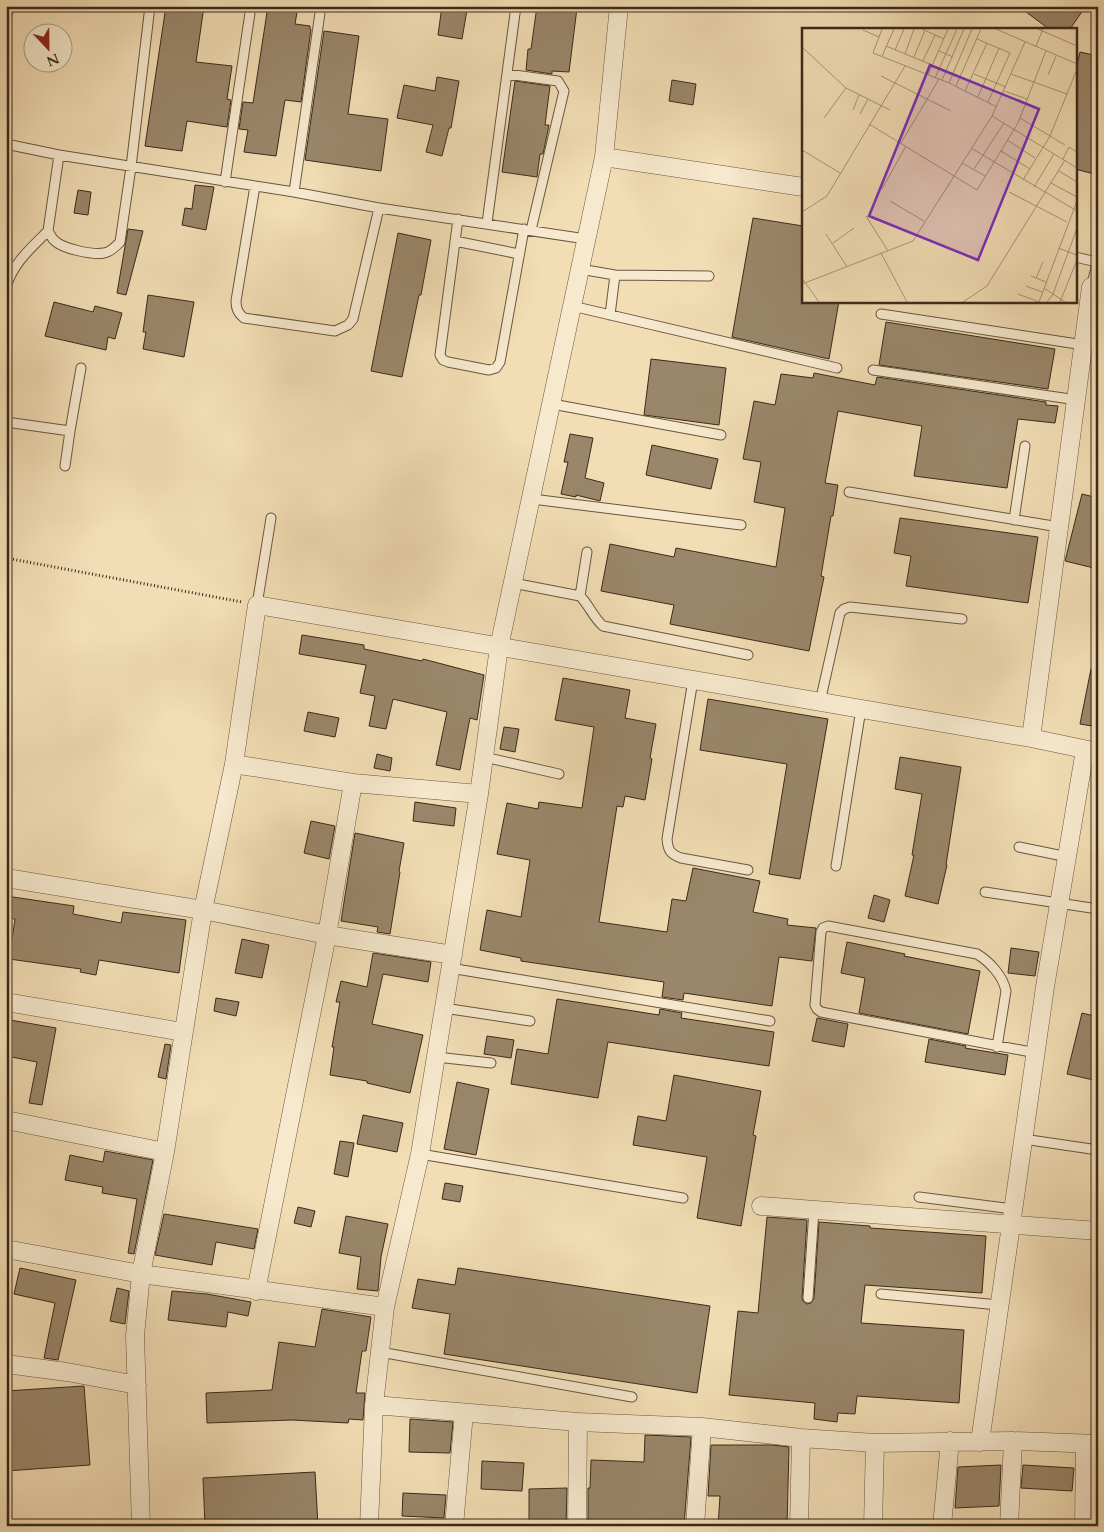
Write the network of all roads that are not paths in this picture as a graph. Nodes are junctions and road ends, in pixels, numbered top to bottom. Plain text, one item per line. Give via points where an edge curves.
1 (150, 6) edge
2 (251, 6) edge
3 (321, 6) edge
4 (516, 6) edge
5 (620, 6) edge
6 (507, 74) junction
7 (6, 144) edge
8 (59, 155) junction
9 (604, 157) junction
10 (131, 167) junction
11 (225, 182) junction
12 (255, 186) junction
13 (802, 187) edge
14 (294, 192) junction
15 (378, 208) junction
16 (458, 219) junction
17 (487, 224) junction
18 (528, 230) junction
19 (48, 231) junction
20 (586, 239) junction
21 (455, 241) junction
22 (519, 254) junction
23 (1076, 257) edge
24 (1097, 261) edge
25 (580, 269) junction
26 (615, 275) junction
27 (709, 276) dead end
28 (6, 288) edge
29 (1091, 288) joint
30 (572, 306) junction
31 (882, 314) dead end
32 (1093, 314) edge
33 (610, 315) junction
34 (1084, 345) junction
35 (80, 368) dead end
36 (837, 368) dead end
37 (873, 370) dead end
38 (1076, 400) junction
39 (552, 404) junction
40 (6, 422) edge
41 (70, 431) junction
42 (721, 435) dead end
43 (1025, 446) dead end
44 (65, 466) dead end
45 (849, 492) dead end
46 (532, 499) junction
47 (271, 518) dead end
48 (1014, 520) junction
49 (741, 525) dead end
50 (1059, 527) junction
51 (587, 552) dead end
52 (513, 583) junction
53 (580, 596) junction
54 (257, 605) junction
55 (962, 619) dead end
56 (499, 647) junction
57 (748, 655) dead end
58 (693, 680) junction
59 (820, 702) junction
60 (861, 709) junction
61 (1031, 738) junction
62 (1092, 751) edge
63 (484, 757) junction
64 (234, 764) junction
65 (559, 774) dead end
66 (353, 783) junction
67 (479, 794) junction
68 (1019, 847) dead end
69 (1068, 856) junction
70 (836, 866) dead end
71 (748, 870) dead end
72 (6, 878) edge
73 (986, 892) dead end
74 (1060, 904) junction
75 (1098, 909) edge
76 (203, 910) junction
77 (327, 935) junction
78 (452, 961) junction
79 (6, 1002) edge
80 (444, 1008) junction
81 (530, 1021) dead end
82 (770, 1022) dead end
83 (183, 1032) junction
84 (997, 1047) junction
85 (1036, 1053) junction
86 (436, 1057) junction
87 (491, 1063) dead end
88 (6, 1120) edge
89 (1023, 1139) junction
90 (1098, 1150) edge
91 (165, 1152) junction
92 (420, 1154) junction
93 (919, 1197) dead end
94 (683, 1198) dead end
95 (761, 1206) dead end
96 (814, 1210) junction
97 (1012, 1217) junction
98 (1098, 1231) edge
99 (6, 1249) edge
100 (141, 1274) junction
101 (256, 1291) junction
102 (881, 1294) dead end
103 (808, 1298) dead end
104 (999, 1304) junction
105 (384, 1307) junction
106 (380, 1352) junction
107 (6, 1364) edge
108 (137, 1385) junction
109 (632, 1397) dead end
110 (374, 1404) junction
111 (464, 1413) junction
112 (578, 1422) junction
113 (702, 1427) junction
114 (801, 1438) junction
115 (950, 1441) junction
116 (1013, 1441) junction
117 (980, 1442) junction
118 (875, 1443) junction
119 (1092, 1444) edge
120 (141, 1526) edge
121 (370, 1526) edge
122 (454, 1526) edge
123 (577, 1526) edge
124 (695, 1526) edge
125 (798, 1526) edge
126 (874, 1526) edge
127 (942, 1526) edge
128 (1009, 1526) edge
129 (1084, 1526) edge

1 - 10 lane
2 - 11 lane
3 - 14 lane
4 - 6 lane
5 - 9 street
6 - 17 lane
6 - 18 lane via 558,81 564,91
7 - 8 lane
8 - 10 lane
8 - 19 lane
9 - 13 street
9 - 20 street
10 - 11 lane
10 - 19 lane via 120,242 115,247 106,253 91,254 55,242
11 - 12 lane
12 - 14 lane
12 - 15 lane via 236,301 236,308 244,318 335,332 348,325 353,319
14 - 15 lane
15 - 16 lane
16 - 17 lane
16 - 21 lane
17 - 18 lane
18 - 20 lane
18 - 22 lane
19 - 28 lane via 10,274
20 - 25 street
21 - 22 lane
21 - 22 lane via 440,355 443,360 473,367 489,370 500,362
23 - 24 lane
24 - 29 lane
25 - 26 lane
25 - 30 street
26 - 27 lane
26 - 33 lane
29 - 32 street
30 - 33 lane
30 - 39 street
31 - 34 lane
32 - 34 street
33 - 36 lane
34 - 38 street
35 - 41 lane
37 - 38 lane
38 - 50 street
39 - 42 lane
39 - 46 street
40 - 41 lane
41 - 44 lane
43 - 48 lane
45 - 48 lane
46 - 49 lane
46 - 52 street
47 - 54 lane
48 - 50 lane
50 - 61 street
51 - 53 lane
52 - 53 lane
52 - 56 street
53 - 57 lane via 603,626
54 - 56 street
54 - 64 street
55 - 59 lane via 844,609 840,613
56 - 58 street
56 - 63 street
58 - 59 street
58 - 71 lane via 668,848 681,858
59 - 60 street
60 - 61 street
60 - 70 lane
61 - 62 street
62 - 69 street
63 - 65 lane
63 - 67 street
64 - 66 street
64 - 76 street
66 - 67 street
66 - 77 street
67 - 78 street
68 - 69 lane
69 - 74 street
72 - 76 street
73 - 74 lane
74 - 75 lane
74 - 85 street
76 - 77 street
76 - 83 street
77 - 78 street
77 - 101 street
78 - 80 street
78 - 82 lane
79 - 83 street
80 - 81 lane
80 - 86 street
83 - 91 street
84 - 84 lane via 816,1009 823,928 828,926 977,954 987,961 1004,983 1006,991
84 - 85 lane
85 - 89 street
86 - 87 lane
86 - 92 street
88 - 91 street
89 - 90 lane
89 - 97 street
91 - 100 street
92 - 94 lane
92 - 105 street
93 - 97 lane
95 - 96 street
96 - 97 street
96 - 103 lane
97 - 98 street
97 - 104 street
99 - 100 street
100 - 101 street
100 - 108 street via 135,1336
101 - 105 street
102 - 104 lane
104 - 117 street
105 - 106 street
106 - 109 lane
106 - 110 street
107 - 108 street
108 - 120 street
110 - 111 street
110 - 121 street
111 - 112 street
111 - 122 street
112 - 113 street
112 - 123 street
113 - 114 street
113 - 124 street
114 - 118 street
114 - 125 street
115 - 117 street
115 - 118 street
115 - 127 street
116 - 117 street
116 - 119 street
116 - 128 street
118 - 126 street
119 - 129 street

